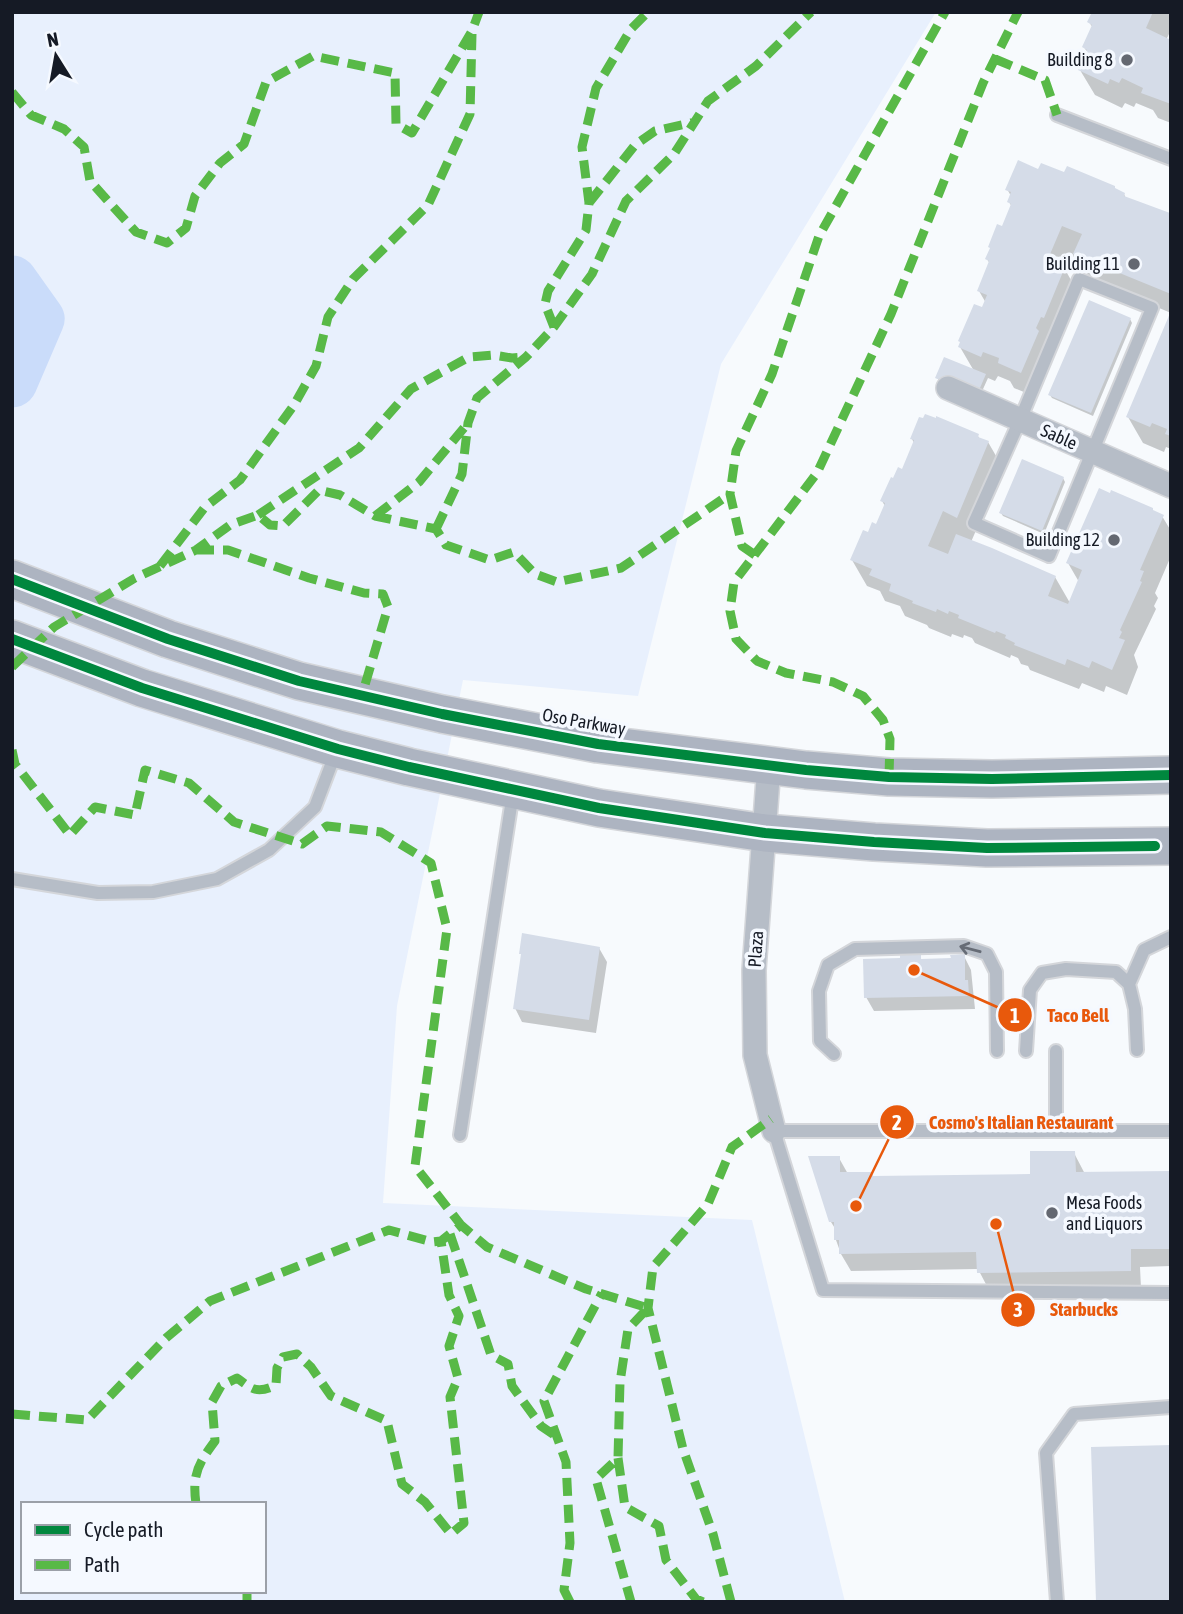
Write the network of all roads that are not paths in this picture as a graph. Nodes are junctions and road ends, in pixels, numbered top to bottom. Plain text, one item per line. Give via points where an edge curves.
1 (1056, 114) dead end
2 (1171, 159) edge
3 (948, 388) dead end
4 (1020, 420) junction
5 (1093, 452) junction
6 (1171, 486) edge
7 (12, 579) edge
8 (12, 639) edge
9 (338, 749) junction
10 (769, 765) junction
11 (1171, 775) edge
12 (513, 789) junction
13 (765, 832) junction
14 (1171, 846) edge
15 (12, 878) edge
16 (1171, 937) edge
17 (1129, 984) junction
18 (1137, 1049) dead end
19 (997, 1051) dead end
20 (1026, 1051) dead end
21 (1056, 1051) dead end
22 (834, 1054) dead end
23 (774, 1130) junction
24 (1056, 1131) junction
25 (1171, 1131) edge
26 (460, 1135) dead end
27 (1171, 1293) edge
28 (1171, 1407) edge
29 (1057, 1602) edge

1 - 2 lane
3 - 4 street, Sable
4 - 5 street, Sable
4 - 5 lane via 974,523 1049,556
4 - 5 lane via 1079,279 1152,308
5 - 6 street, Sable
7 - 10 main road, Oso Parkway via 167,639 299,681 598,744
8 - 9 main road via 142,688
9 - 12 main road
9 - 15 lane via 315,807 269,850 217,879 153,892 98,893
10 - 11 main road, Oso Parkway via 915,778
10 - 13 street, Plaza
12 - 13 main road via 599,808
12 - 26 lane
13 - 14 main road via 987,848
13 - 23 street, Plaza via 754,970 755,1055
16 - 17 lane via 1144,950
17 - 18 lane
17 - 20 lane via 1116,972 1066,969 1042,973 1030,990
19 -> 22 lane via 996,972 987,954 964,946 855,949 828,965 819,991 820,1041
21 - 24 lane
23 - 24 lane
23 - 27 lane via 823,1290
24 - 25 lane
28 - 29 lane via 1074,1414 1046,1453

